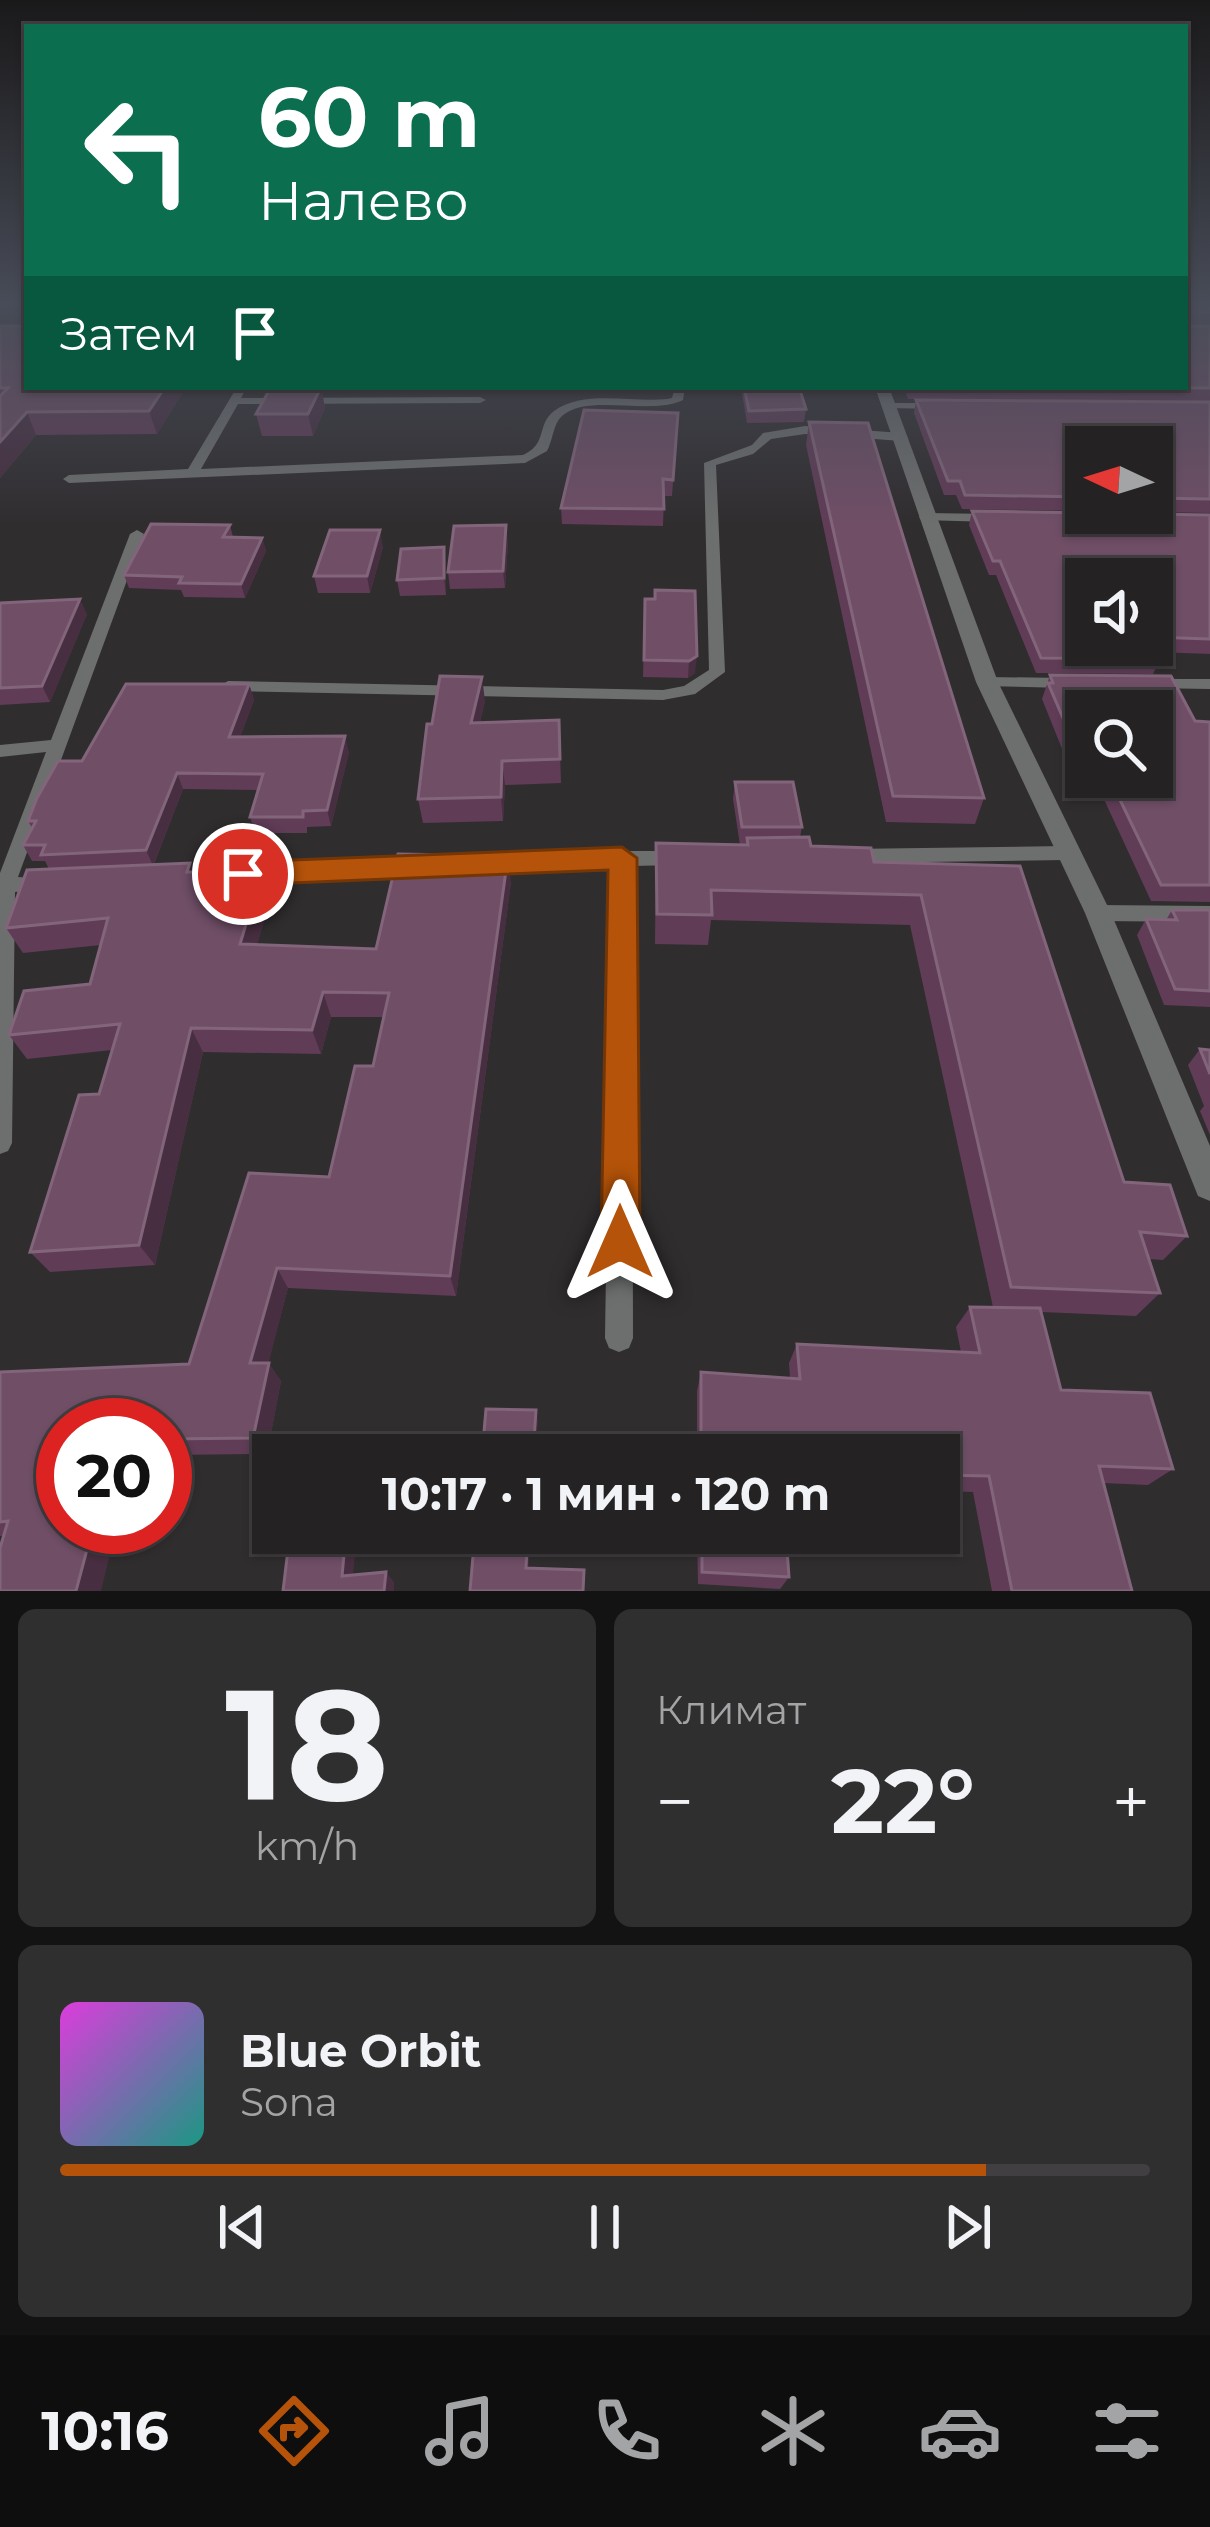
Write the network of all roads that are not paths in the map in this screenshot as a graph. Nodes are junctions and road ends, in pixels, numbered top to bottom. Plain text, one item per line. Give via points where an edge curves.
1 (240, 390) edge
2 (679, 390) edge
3 (386, 394) edge
4 (886, 396) edge
5 (480, 400) dead end
6 (234, 401) junction
7 (958, 406) edge
8 (902, 437) junction
9 (192, 473) junction
10 (69, 479) dead end
11 (926, 517) junction
12 (1021, 518) edge
13 (137, 534) dead end
14 (112, 602) junction
15 (89, 603) dead end
16 (987, 682) junction
17 (1076, 683) edge
18 (1143, 683) edge
19 (1210, 684) edge
20 (207, 686) edge
21 (57, 745) junction
22 (0, 751) edge
23 (1065, 853) junction
24 (832, 856) edge
25 (692, 857) edge
26 (622, 858) junction
27 (457, 863) edge
28 (434, 865) edge
29 (219, 875) edge
30 (53, 883) edge
31 (5, 885) junction
32 (1098, 913) junction
33 (1210, 914) edge
34 (1, 1132) edge
35 (1210, 1185) edge
36 (620, 1338) dead end

1 - 6 lane
2 - 9 lane via 667,403 559,412 540,454 525,459
3 - 5 lane
3 - 6 lane
4 - 7 lane
4 - 8 street
6 - 9 lane
8 - 11 street
8 - 20 lane via 787,430 710,463 717,672 688,691
9 - 10 lane
11 - 12 lane
11 - 16 street
13 - 14 lane
14 - 15 lane
14 - 21 lane
16 - 17 lane
16 - 23 street
18 - 19 lane
21 - 22 lane
21 - 31 lane
23 - 24 lane
23 - 32 street
25 - 26 lane
26 - 27 lane
26 - 36 lane
28 - 29 lane
30 - 31 lane
31 - 34 lane
32 - 33 lane
32 - 35 street

